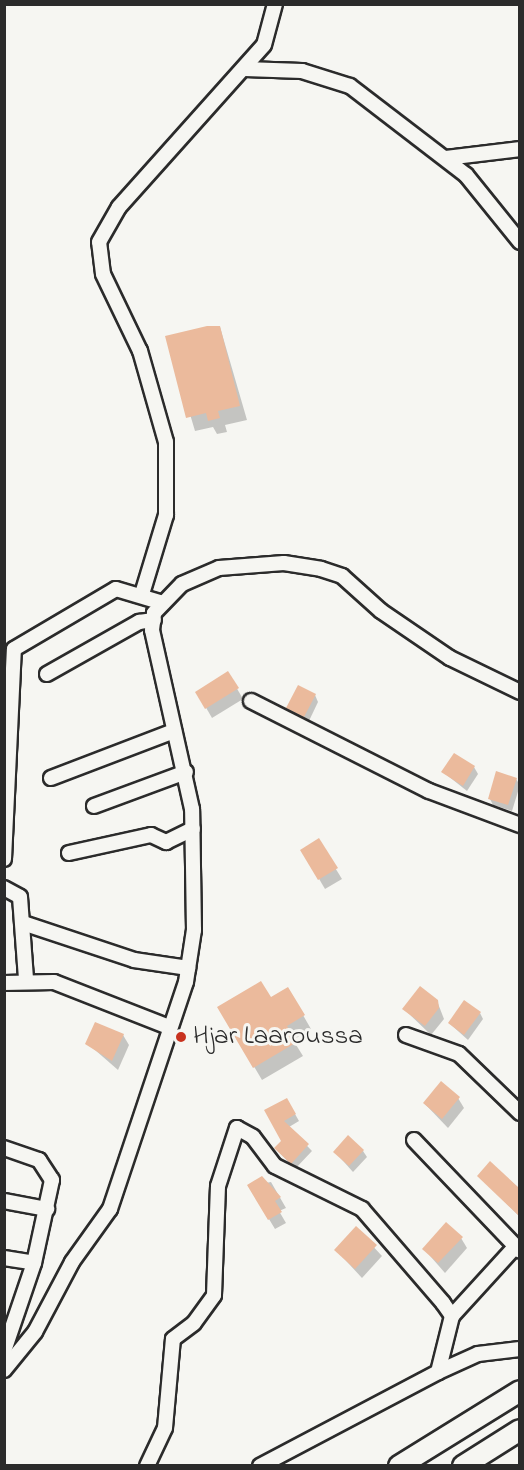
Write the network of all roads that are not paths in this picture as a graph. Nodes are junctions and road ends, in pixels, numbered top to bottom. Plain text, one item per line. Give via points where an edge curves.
1 (275, 4) edge
2 (245, 69) junction
3 (519, 149) edge
4 (446, 159) junction
5 (519, 242) edge
6 (142, 594) junction
7 (163, 603) junction
8 (154, 620) junction
9 (25, 638) junction
10 (4, 642) edge
11 (47, 674) dead end
12 (519, 692) edge
13 (251, 701) dead end
14 (174, 730) junction
15 (186, 772) junction
16 (51, 778) dead end
17 (94, 806) dead end
18 (519, 825) edge
19 (193, 829) junction
20 (69, 853) dead end
21 (4, 858) edge
22 (4, 888) edge
23 (23, 923) junction
24 (188, 968) junction
25 (26, 979) junction
26 (4, 983) edge
27 (169, 1027) junction
28 (406, 1035) dead end
29 (519, 1113) edge
30 (414, 1140) dead end
31 (4, 1148) edge
32 (4, 1201) edge
33 (47, 1209) junction
34 (517, 1249) edge
35 (4, 1258) edge
36 (34, 1263) junction
37 (9, 1314) edge
38 (452, 1316) junction
39 (519, 1349) edge
40 (4, 1351) edge
41 (4, 1370) edge
42 (438, 1372) junction
43 (519, 1391) edge
44 (519, 1430) edge
45 (147, 1466) edge
46 (260, 1466) edge
47 (399, 1466) edge
48 (463, 1466) edge

1 - 2 street via 264,45
2 - 4 street via 338,79
2 - 6 street via 119,207 99,242 103,274 140,351 166,442 166,515
3 - 4 street
4 - 5 street via 478,187
6 - 7 street
6 - 9 street via 116,589 99,594
7 - 8 street
7 - 12 street via 182,584 219,568 284,563 334,572 440,652
8 - 11 street via 131,626
8 - 14 street
9 - 10 street
9 - 21 street via 12,655
13 - 18 street via 429,791
14 - 15 street
14 - 16 street
15 - 17 street
15 - 19 street
19 - 20 street via 166,842 151,835
19 - 24 street via 194,930
22 - 23 street via 19,895
23 - 24 street via 134,960
23 - 25 street
24 - 27 street
25 - 26 street
25 - 27 street via 54,982
27 - 41 street via 140,1132 110,1209 72,1262 35,1332
28 - 29 street via 459,1054
30 - 34 street
31 - 33 street via 26,1152 47,1169 52,1180
32 - 33 street
33 - 36 street
34 - 38 street
35 - 36 street
36 - 37 street
37 - 40 street
38 - 42 street
38 - 45 street via 362,1209 275,1166 253,1137 237,1128 218,1186 214,1295 194,1323 173,1339 165,1428
39 - 42 street via 478,1354
42 - 46 street
43 - 47 highway
44 - 48 highway

